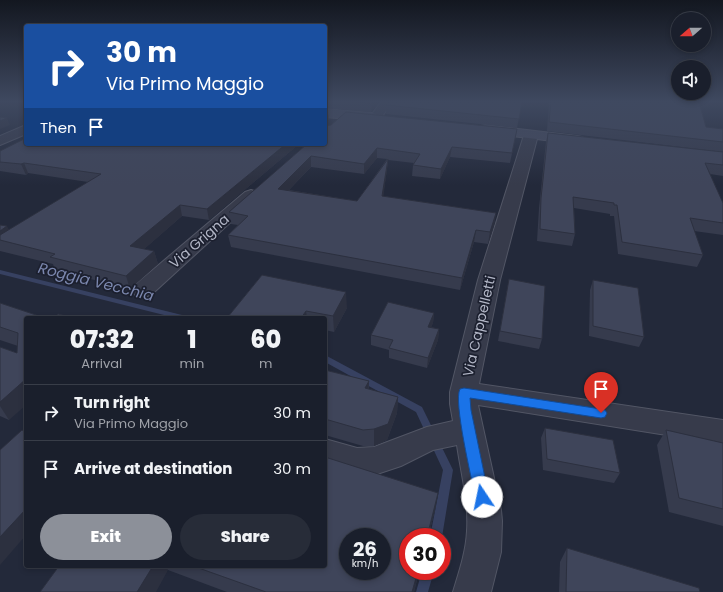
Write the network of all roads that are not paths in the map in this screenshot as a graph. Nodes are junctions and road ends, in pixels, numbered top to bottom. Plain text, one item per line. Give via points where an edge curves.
1 (24, 130) edge
2 (485, 130) edge
3 (531, 135) junction
4 (0, 141) edge
5 (586, 141) edge
6 (262, 186) edge
7 (144, 290) dead end
8 (464, 392) junction
9 (723, 432) edge
10 (446, 436) junction
11 (327, 453) edge
12 (472, 592) edge

1 - 4 street
2 - 3 street
3 - 5 street
3 - 8 street, Via Cappelletti via 489,280
6 - 7 street, Via Grigna
8 - 9 street
8 - 10 street, Via Cappelletti via 464,404
10 - 11 street via 374,461 357,462
10 - 12 street, Via Cappelletti via 484,510 484,549

